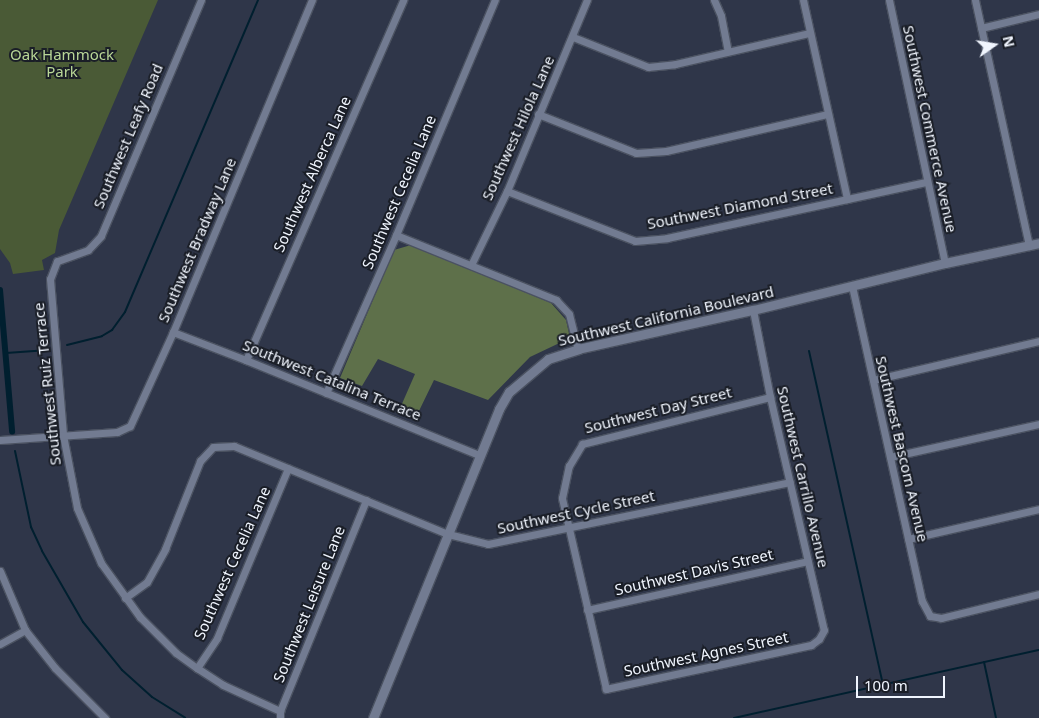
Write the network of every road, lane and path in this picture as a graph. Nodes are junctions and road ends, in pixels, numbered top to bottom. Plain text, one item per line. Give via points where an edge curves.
1 (200, 0) edge
2 (312, 0) edge
3 (403, 0) edge
4 (495, 0) edge
5 (588, 0) edge
6 (714, 0) edge
7 (803, 0) edge
8 (889, 0) edge
9 (975, 0) edge
10 (1039, 14) edge
11 (981, 28) junction
12 (809, 33) junction
13 (573, 37) junction
14 (728, 51) junction
15 (538, 114) junction
16 (827, 114) junction
17 (927, 182) junction
18 (507, 191) junction
19 (847, 199) junction
20 (396, 235) junction
21 (1039, 243) edge
22 (1029, 246) junction
23 (57, 261) joint
24 (945, 263) junction
25 (471, 265) junction
26 (852, 286) junction
27 (753, 310) junction
28 (173, 332) junction
29 (1039, 341) edge
30 (578, 349) junction
31 (246, 360) junction
32 (873, 380) junction
33 (326, 393) junction
34 (770, 397) junction
35 (1039, 424) edge
36 (63, 435) junction
37 (0, 440) edge
38 (479, 456) junction
39 (890, 457) junction
40 (288, 468) junction
41 (790, 482) junction
42 (366, 500) junction
43 (1039, 509) edge
44 (567, 528) junction
45 (448, 534) junction
46 (908, 539) junction
47 (808, 561) junction
48 (0, 571) edge
49 (1039, 594) edge
50 (125, 598) junction
51 (587, 610) junction
52 (24, 630) junction
53 (0, 644) edge
54 (811, 645) joint
55 (197, 668) junction
56 (606, 689) joint
57 (280, 715) edge
58 (105, 718) edge
59 (373, 718) edge

1 - 23 street, Southwest Leafy Road via 101,236 88,250
2 - 28 street, Southwest Bradway Lane
3 - 31 street, Southwest Alberca Lane
4 - 20 street, Southwest Cecelia Lane
5 - 13 street, Southwest Hilola Lane
6 - 14 street via 721,16
7 - 12 street
8 - 17 street, Southwest Commerce Avenue
9 - 11 street
10 - 11 street
11 - 22 street
12 - 14 street
12 - 16 street
13 - 14 street via 648,67
13 - 15 street, Southwest Hilola Lane
15 - 16 street via 636,153 666,151
15 - 18 street, Southwest Hilola Lane
16 - 19 street
17 - 19 street, Southwest Diamond Street
17 - 24 street, Southwest Commerce Avenue
18 - 19 street, Southwest Diamond Street via 635,241 667,238
18 - 25 street, Southwest Hilola Lane
20 - 25 street
20 - 33 street, Southwest Cecelia Lane
21 - 22 street, Southwest California Boulevard
22 - 24 street, Southwest California Boulevard
23 - 36 street, Southwest Ruiz Terrace via 50,279
24 - 26 street, Southwest California Boulevard
25 - 30 street via 556,300 569,314
26 - 27 street, Southwest California Boulevard
26 - 32 street, Southwest Bascom Avenue
27 - 30 street, Southwest California Boulevard
27 - 34 street, Southwest Carrillo Avenue
28 - 31 street, Southwest Catalina Terrace
28 - 36 street, Southwest Bradway Lane via 130,426 117,432
29 - 32 street
30 - 38 street, Southwest California Boulevard via 548,359 509,392
31 - 33 street, Southwest Catalina Terrace
32 - 39 street, Southwest Bascom Avenue
33 - 38 street, Southwest Catalina Terrace
34 - 41 street, Southwest Carrillo Avenue
34 - 44 street, Southwest Day Street via 582,444 569,466 562,498
35 - 39 street
36 - 37 street, Southwest Bradway Lane
36 - 50 street, Southwest Ruiz Terrace via 77,508 102,563
38 - 45 street, Southwest California Boulevard
39 - 46 street, Southwest Bascom Avenue
40 - 42 street, Southwest Cycle Street
40 - 50 street, Southwest Cycle Street via 234,446 213,448 200,461 165,548 147,582
40 - 55 street, Southwest Cecelia Lane via 217,638
41 - 44 street, Southwest Cycle Street
41 - 47 street, Southwest Carrillo Avenue
42 - 45 street, Southwest Cycle Street
42 - 57 street, Southwest Leisure Lane
43 - 46 street
44 - 45 street, Southwest Cycle Street via 488,544
44 - 51 street, Southwest Day Street
45 - 59 street, Southwest California Boulevard
46 - 49 street, Southwest Bascom Avenue via 922,600 930,616 941,618
47 - 51 street, Southwest Davis Street
47 - 54 street, Southwest Carrillo Avenue via 824,630 820,639
48 - 52 street
50 - 55 street, Southwest Ruiz Terrace via 150,629
51 - 56 street, Southwest Day Street
52 - 53 street
52 - 58 street via 55,668
54 - 56 street, Southwest Agnes Street
55 - 57 street, Southwest Ruiz Terrace

